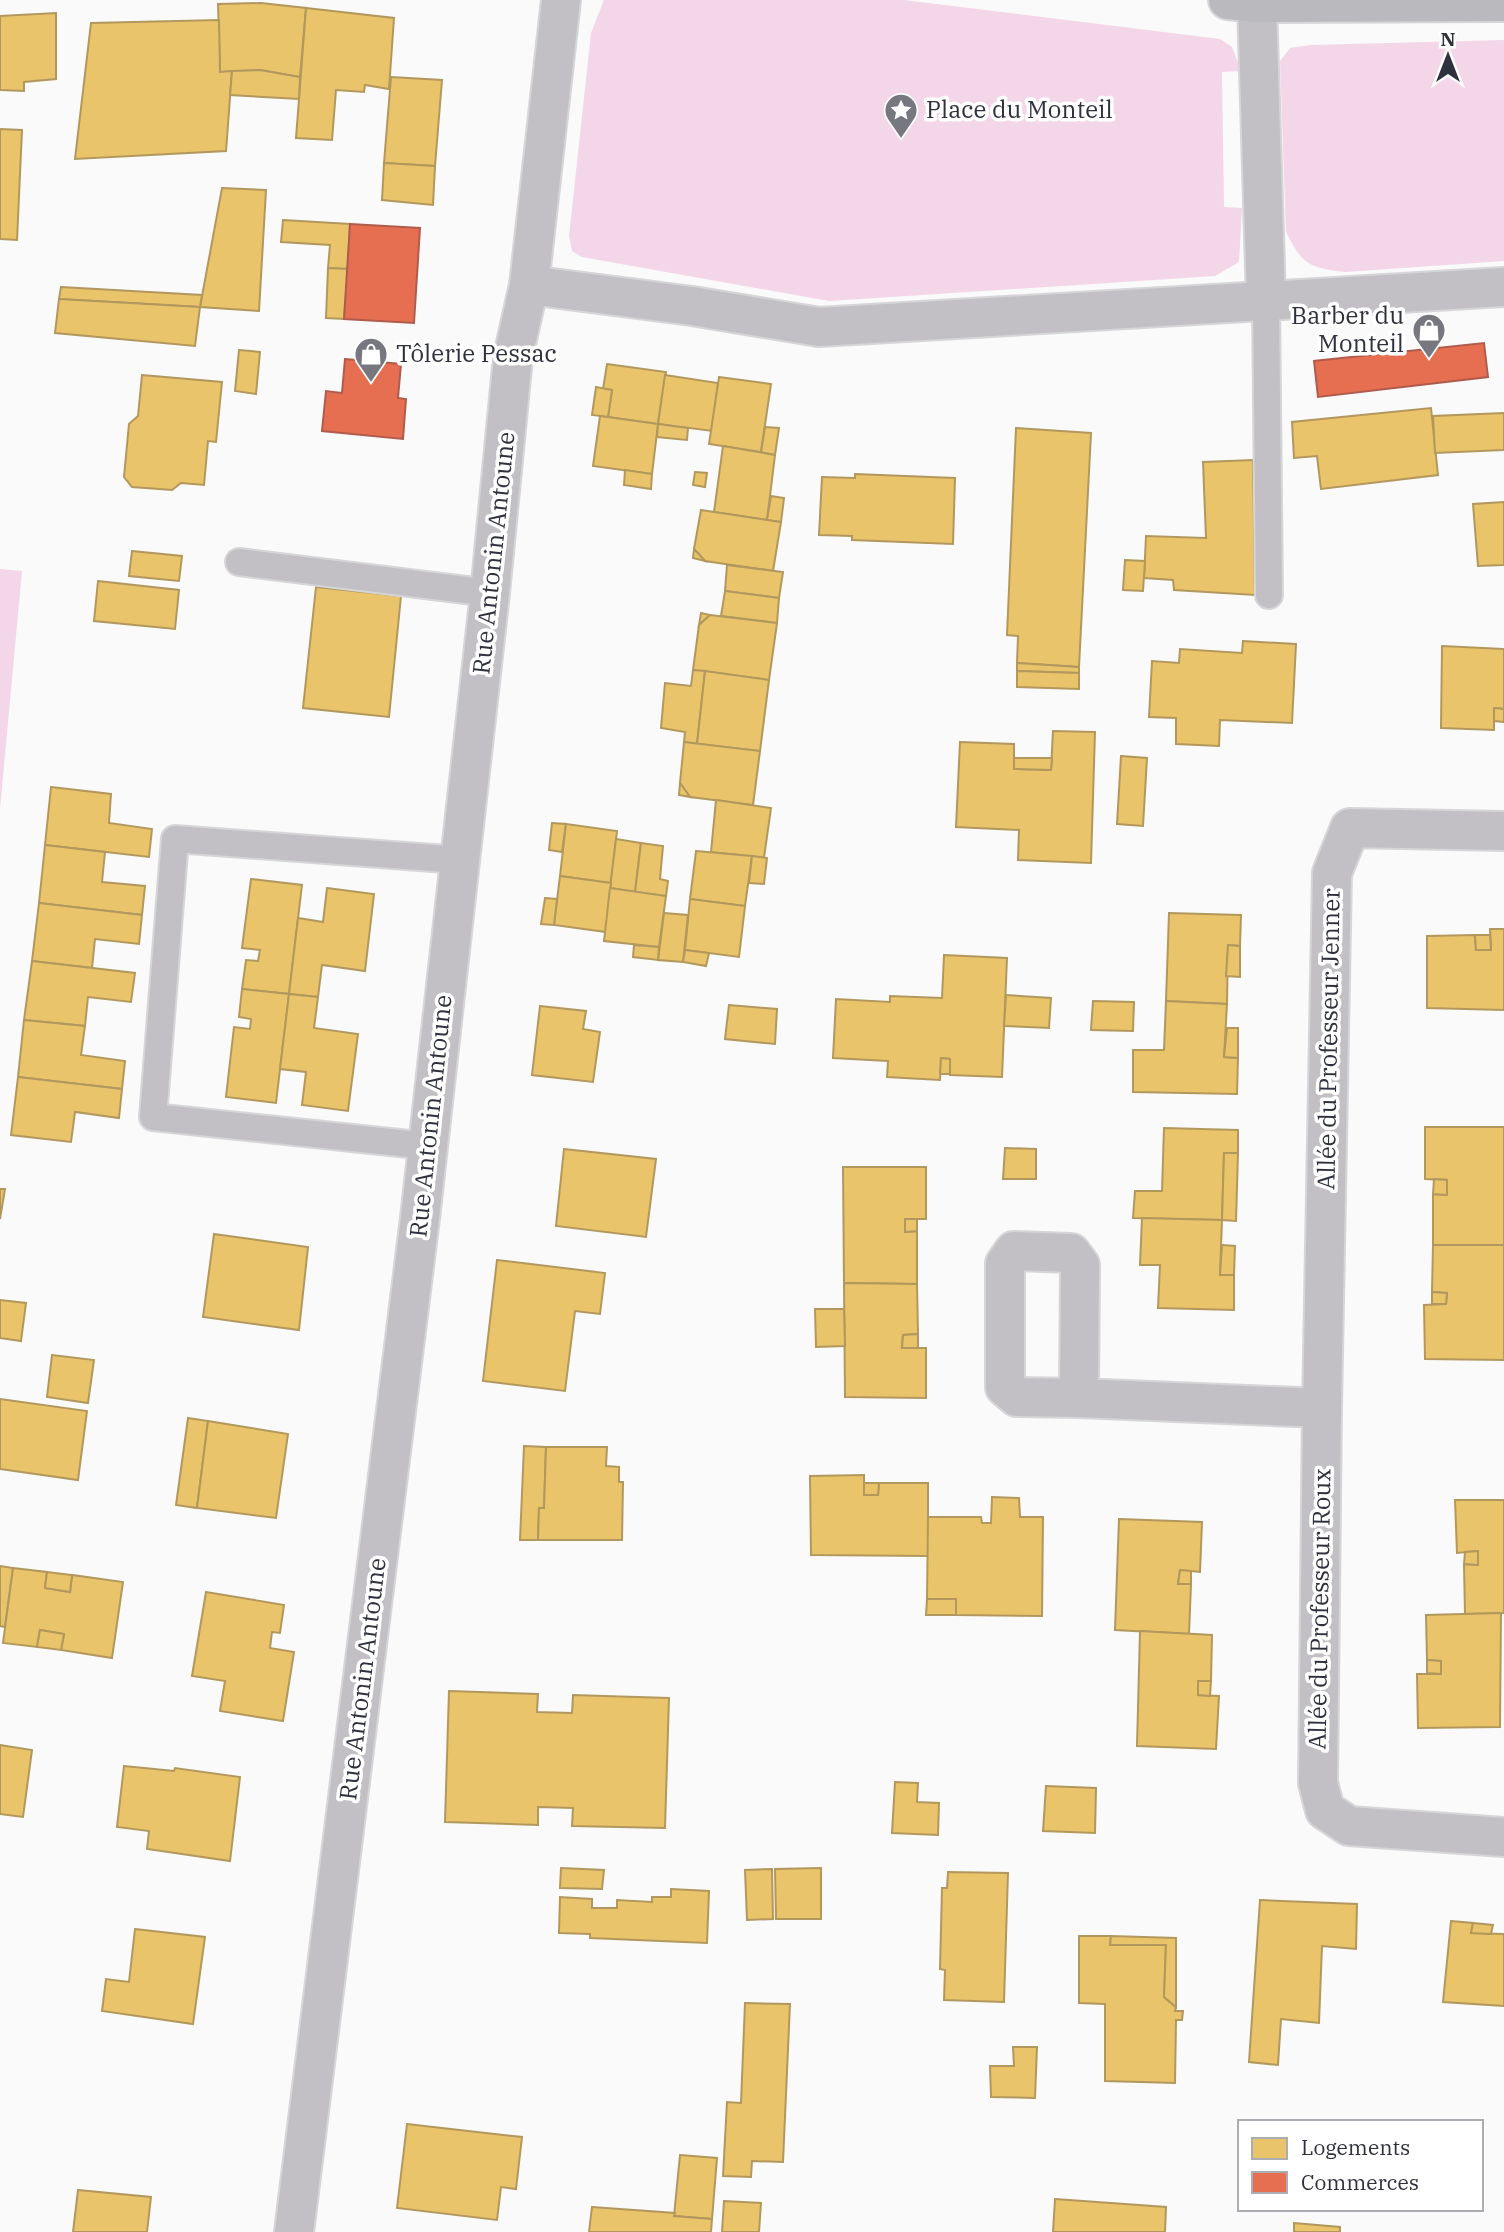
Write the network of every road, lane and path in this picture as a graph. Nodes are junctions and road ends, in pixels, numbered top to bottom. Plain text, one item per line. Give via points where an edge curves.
1 (561, 0) edge
2 (1243, 2) edge
3 (1504, 2) edge
4 (529, 285) junction
5 (1504, 287) edge
6 (1266, 301) junction
7 (239, 562) dead end
8 (490, 593) junction
9 (1269, 594) dead end
10 (1504, 831) edge
11 (460, 860) junction
12 (428, 1146) junction
13 (1079, 1398) dead end
14 (1322, 1408) junction
15 (1504, 1837) edge
16 (294, 2232) edge

1 - 4 street, Rue Antonin Antoune
2 - 3 main road
2 - 6 street
4 - 6 street via 820,327
4 - 8 street, Rue Antonin Antoune via 513,357
5 - 6 street
6 - 9 lane
7 - 8 lane
8 - 11 street, Rue Antonin Antoune
10 - 14 street, Allée du Professeur Jenner via 1350,828 1332,873
11 - 12 street, Rue Antonin Antoune
11 - 12 lane via 175,838 153,1117
12 - 16 street, Rue Antonin Antoune
13 - 14 street
14 - 15 street, Allée du Professeur Roux via 1318,1783 1325,1810 1349,1826

